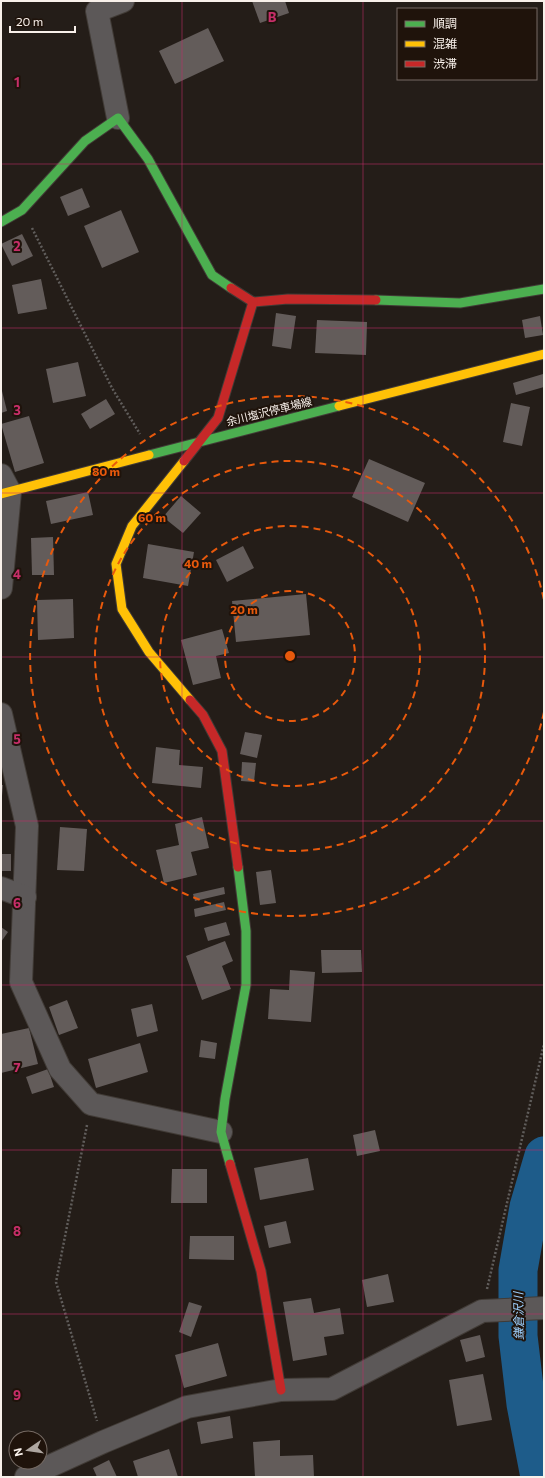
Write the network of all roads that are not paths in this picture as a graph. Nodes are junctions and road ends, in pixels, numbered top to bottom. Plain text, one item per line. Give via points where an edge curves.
1 (123, 1) edge
2 (118, 118) junction
3 (1, 222) edge
4 (544, 289) edge
5 (253, 302) junction
6 (544, 354) edge
7 (198, 442) junction
8 (4, 487) edge
9 (1, 588) edge
10 (1, 714) edge
11 (1, 888) edge
12 (25, 897) junction
13 (221, 1132) junction
14 (544, 1308) edge
15 (281, 1390) junction
16 (26, 1477) edge

1 - 2 street via 97,11
2 - 3 street via 85,141 22,210
2 - 5 street via 148,159 212,275
4 - 5 street via 460,303 296,299
5 - 7 street via 218,418
6 - 7 street, 余川塩沢停車場線
7 - 8 street, 余川塩沢停車場線
7 - 13 street via 132,526 116,564 122,609 149,652 203,715 222,751 246,931 246,985
8 - 9 street
10 - 12 street via 27,826
11 - 12 street
12 - 13 street via 21,982 60,1069 91,1104
13 - 15 street via 261,1271
14 - 15 street via 482,1311 332,1389
15 - 16 street via 187,1407

